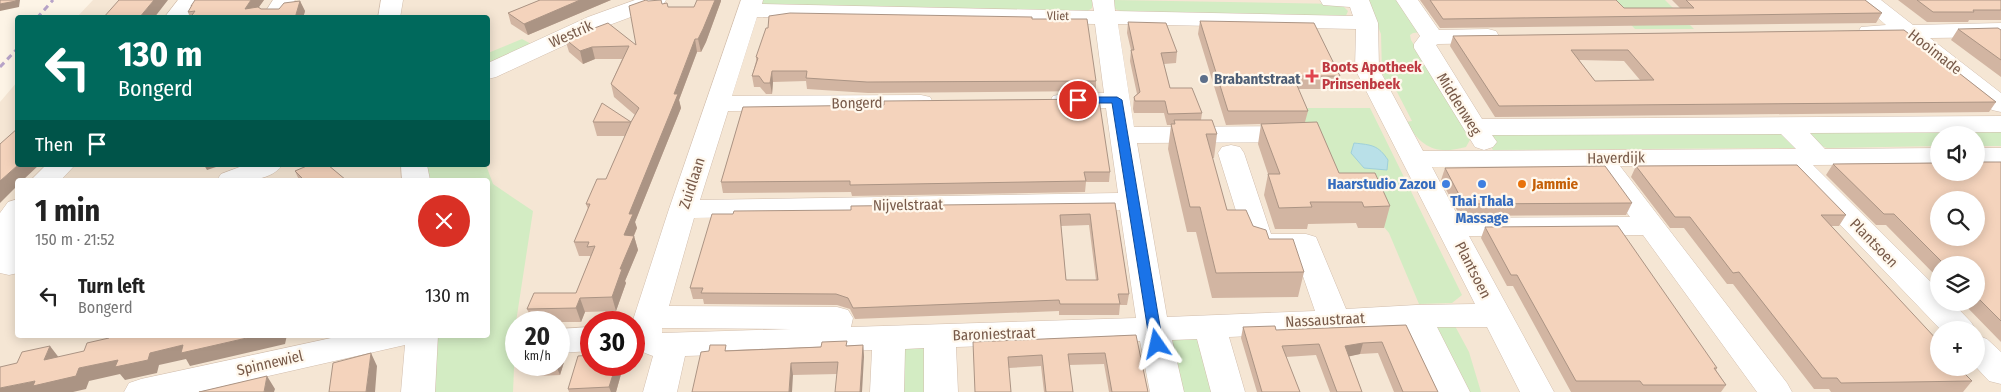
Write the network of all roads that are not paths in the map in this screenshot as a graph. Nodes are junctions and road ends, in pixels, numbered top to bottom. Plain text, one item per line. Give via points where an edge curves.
1 (189, 0) edge
2 (392, 0) edge
3 (655, 0) edge
4 (1331, 0) edge
5 (1358, 0) edge
6 (1407, 0) edge
7 (1868, 0) edge
8 (750, 5) edge
9 (1104, 8) edge
10 (177, 15) edge
11 (390, 15) edge
12 (1367, 23) junction
13 (1908, 31) junction
14 (1850, 32) edge
15 (1996, 33) edge
16 (1432, 36) junction
17 (1506, 36) edge
18 (490, 71) edge
19 (1117, 100) junction
20 (1038, 101) edge
21 (946, 102) edge
22 (718, 104) junction
23 (2001, 105) edge
24 (2001, 124) edge
25 (1788, 126) junction
26 (1474, 128) junction
27 (1308, 134) edge
28 (1123, 135) junction
29 (1231, 153) dead end
30 (1803, 156) junction
31 (1930, 156) edge
32 (1415, 159) junction
33 (1494, 159) junction
34 (1601, 159) junction
35 (60, 167) edge
36 (264, 167) edge
37 (47, 178) edge
38 (236, 178) edge
39 (1133, 200) junction
40 (683, 209) junction
41 (15, 211) edge
42 (1650, 226) junction
43 (1451, 227) junction
44 (9, 265) edge
45 (1416, 316) junction
46 (1496, 316) junction
47 (1334, 320) junction
48 (1952, 321) edge
49 (1210, 327) junction
50 (1153, 328) junction
51 (650, 334) edge
52 (940, 336) junction
53 (385, 338) edge
54 (422, 338) edge
55 (889, 338) junction
56 (1985, 356) edge
57 (2001, 372) edge
58 (142, 392) edge
59 (418, 392) edge
60 (660, 392) edge
61 (887, 392) edge
62 (941, 392) edge
63 (1167, 392) edge
64 (1228, 392) edge
65 (1453, 392) edge
66 (1538, 392) edge
67 (1775, 392) edge

1 - 10 street
2 - 11 street
3 - 18 street, Westrik via 596,22
4 - 5 street
5 - 12 street
6 - 16 street
7 - 13 street, Hooimade
8 - 9 street, Vliet
8 - 22 street, Zuidlaan
9 - 12 street, Vliet
9 - 19 street
12 - 32 street via 1367,69
13 - 14 street
13 - 15 street
13 - 23 street, Hooimade
16 - 17 street
16 - 26 street, Middenweg via 1424,48
19 - 20 street
19 - 28 street
21 - 22 street, Bongerd
22 - 40 street, Zuidlaan
24 - 25 street, Haverdijk
25 - 26 street, Haverdijk
25 - 30 street
26 - 33 street, Middenweg
27 - 28 street
28 - 39 street
29 - 47 street via 1260,243 1306,244
30 - 31 street, Haverdijk
30 - 34 street, Haverdijk
30 - 48 street, Plantsoen
32 - 33 street, Haverdijk
32 - 43 street, Plantsoen
33 - 34 street, Haverdijk
34 - 42 street
35 - 37 street
36 - 38 street
39 - 40 street, Nijvelstraat
39 - 50 street
40 - 51 street, Zuidlaan
41 - 44 street via 5,232
42 - 43 street, Plantsoen
42 - 67 street
43 - 46 street, Plantsoen
45 - 46 street, Nassaustraat
45 - 47 street, Nassaustraat
45 - 65 street
46 - 66 street, Plantsoen
47 - 49 street, Nassaustraat
49 - 50 street, Nassaustraat
49 - 64 street
50 - 52 street, Baroniestraat
50 - 63 street
51 - 55 street, Baroniestraat
51 - 60 street, Zuidlaan
52 - 55 street, Baroniestraat
52 - 62 street
53 - 58 street, Spinnewiel
54 - 59 street
55 - 61 street
56 - 57 street

